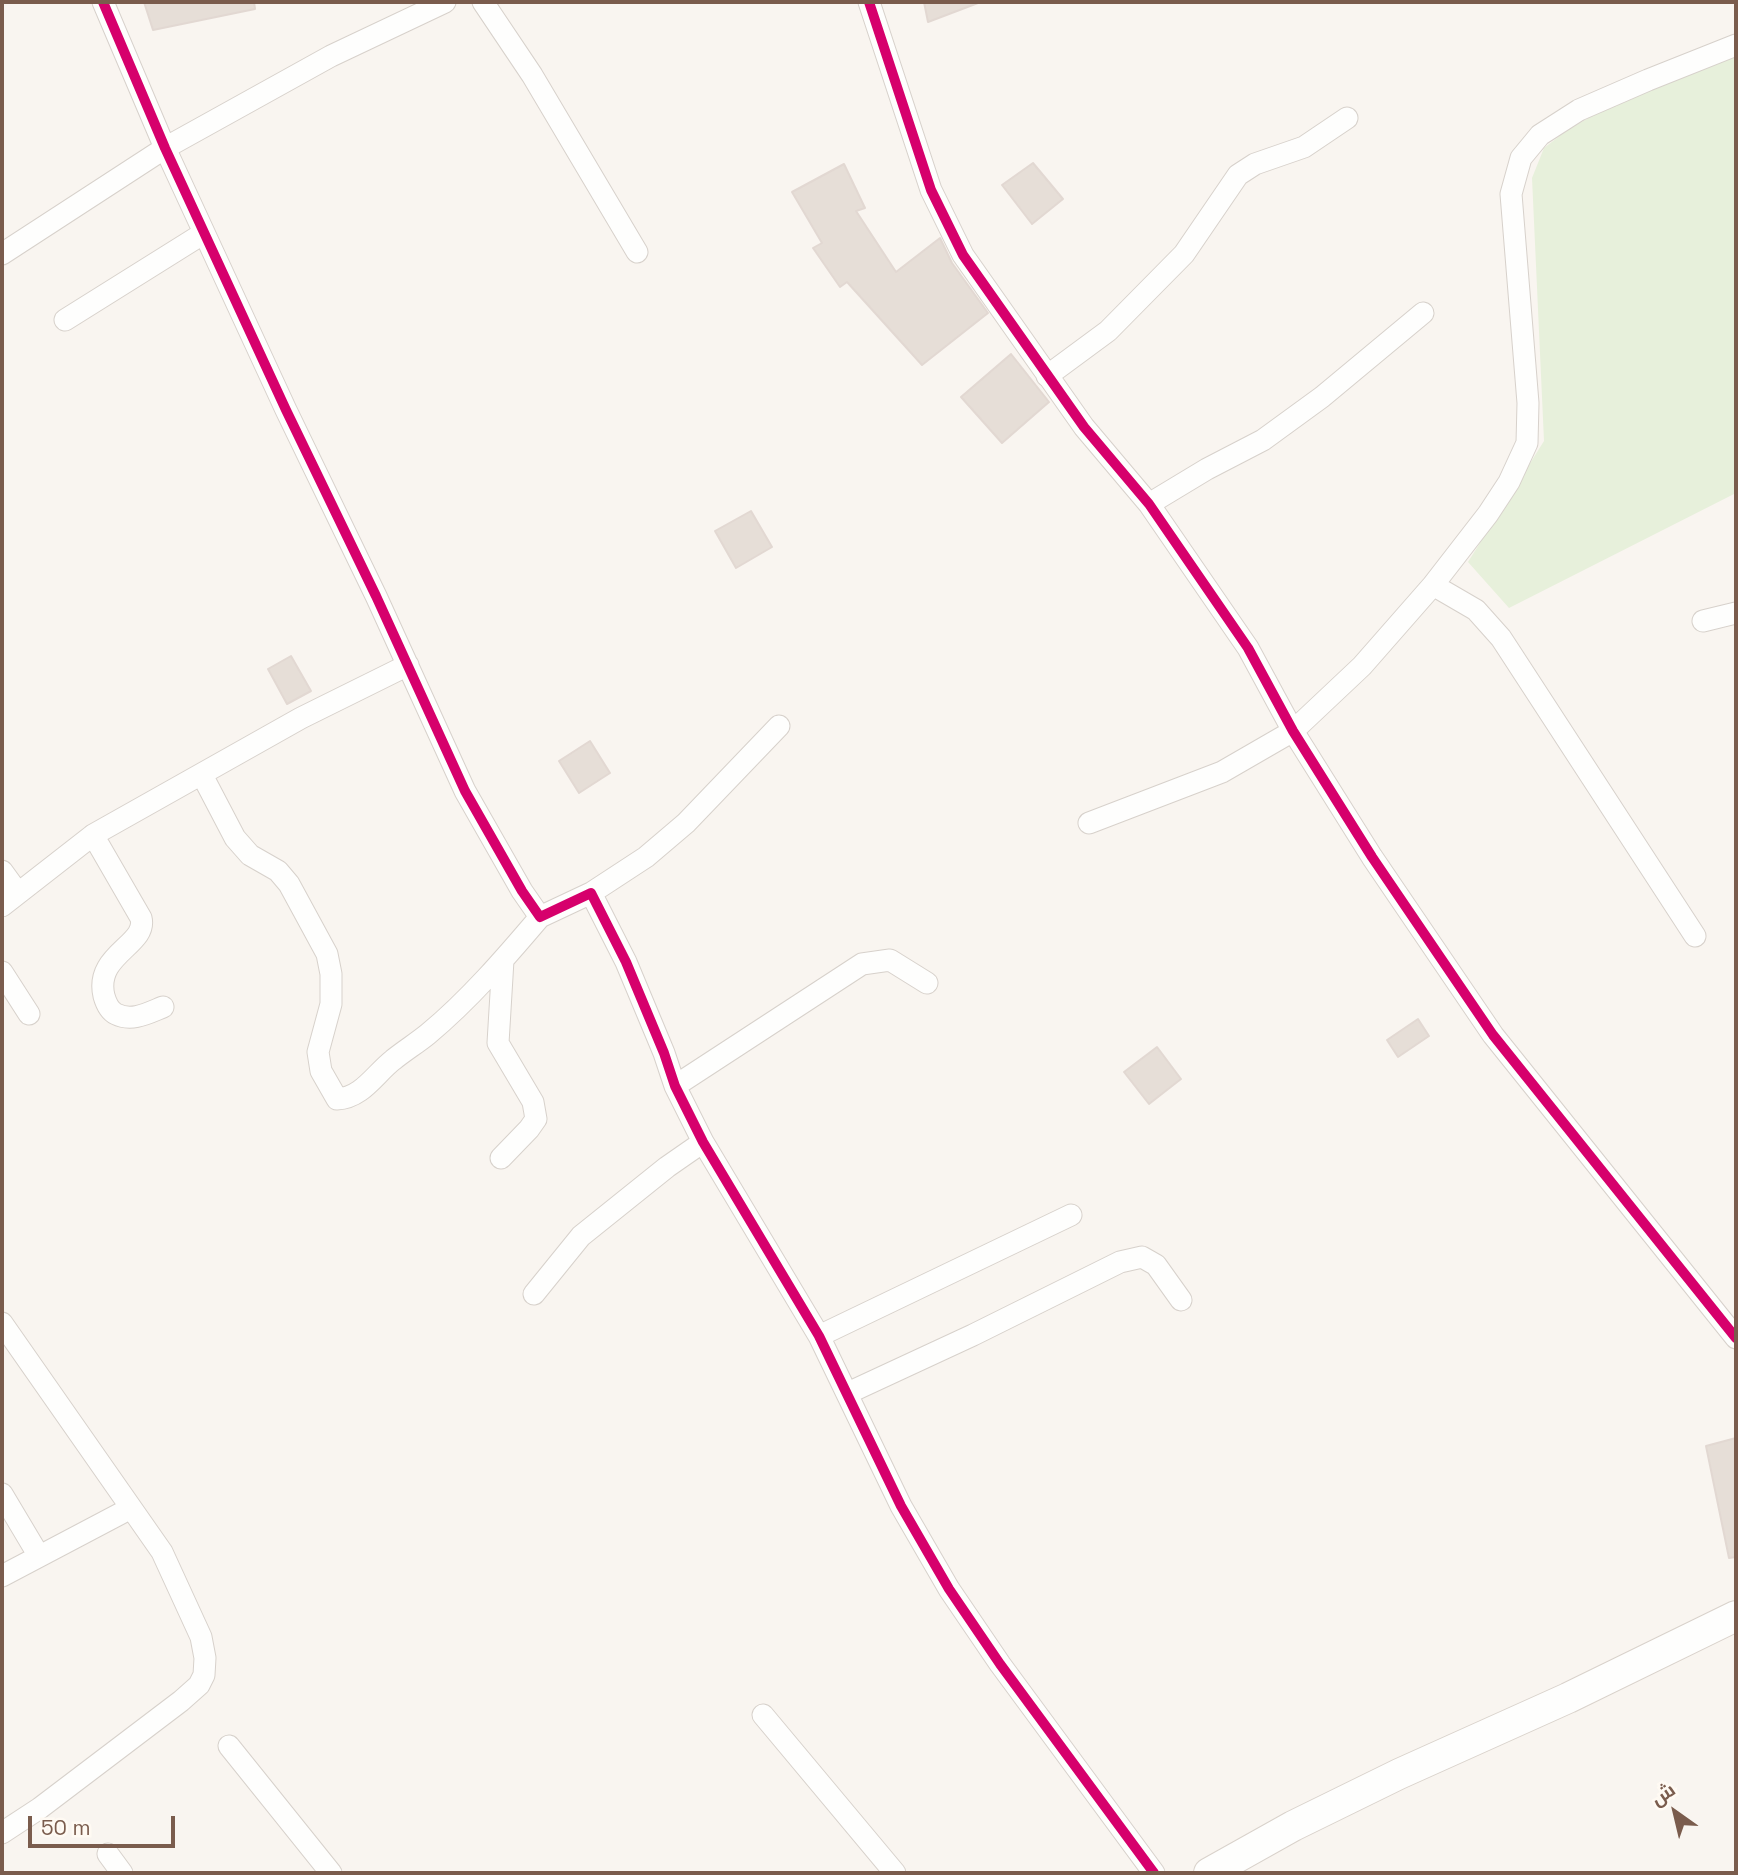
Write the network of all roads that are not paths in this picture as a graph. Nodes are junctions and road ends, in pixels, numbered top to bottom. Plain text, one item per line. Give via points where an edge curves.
1 (103, 2) edge
2 (445, 2) edge
3 (483, 2) edge
4 (869, 2) edge
5 (1736, 45) edge
6 (1347, 118) dead end
7 (165, 148) junction
8 (204, 233) junction
9 (637, 252) dead end
10 (2, 254) edge
11 (1423, 313) dead end
12 (65, 320) dead end
13 (1047, 376) junction
14 (1149, 504) junction
15 (1433, 584) junction
16 (1736, 613) edge
17 (1703, 621) dead end
18 (408, 665) junction
19 (779, 726) dead end
20 (1293, 731) junction
21 (202, 775) junction
22 (1089, 823) dead end
23 (93, 835) junction
24 (2, 871) edge
25 (591, 893) junction
26 (10, 900) edge
27 (540, 916) junction
28 (1695, 936) dead end
29 (503, 960) junction
30 (2, 972) edge
31 (927, 983) dead end
32 (163, 1007) dead end
33 (30, 1014) dead end
34 (675, 1086) junction
35 (703, 1142) junction
36 (501, 1158) dead end
37 (1071, 1215) dead end
38 (534, 1294) dead end
39 (1181, 1300) dead end
40 (2, 1323) edge
41 (1734, 1328) edge
42 (819, 1336) junction
43 (848, 1392) junction
44 (2, 1494) edge
45 (131, 1508) junction
46 (39, 1556) junction
47 (2, 1576) edge
48 (1736, 1616) edge
49 (763, 1715) dead end
50 (229, 1746) dead end
51 (2, 1833) edge
52 (108, 1854) dead end
53 (122, 1873) edge
54 (331, 1873) edge
55 (895, 1873) edge
56 (1154, 1873) edge
57 (1209, 1873) edge

1 - 7 street
2 - 7 street via 331,56
3 - 9 street
4 - 13 street via 931,190 963,255
5 - 15 street via 1579,110 1539,135 1521,158 1511,194 1528,402 1527,443 1510,482
6 - 13 street via 1304,147 1255,164 1238,176 1184,254 1108,331
7 - 8 street
7 - 10 street
8 - 12 street
8 - 18 street
11 - 14 street via 1263,440
13 - 14 street
14 - 20 street via 1248,648
15 - 20 street via 1362,666
15 - 28 street via 1476,610 1501,638
16 - 17 street
18 - 21 street via 301,718
18 - 27 street via 466,791
19 - 25 street via 686,823 646,857
20 - 22 street via 1222,772
20 - 41 street via 1493,1035
21 - 23 street
21 - 29 street via 235,838 289,884 327,954 331,1004 318,1052 321,1071 337,1099 348,1099 368,1085
23 - 26 street
23 - 32 street via 143,925 108,966 103,978 107,1005 116,1014 135,1018
24 - 26 street
25 - 27 street
25 - 34 street via 626,962
27 - 29 street
29 - 36 street via 498,1043 533,1102 536,1119
30 - 33 street
31 - 34 street via 890,960 862,964
34 - 35 street
35 - 38 street via 581,1236
35 - 42 street
37 - 42 street
39 - 43 street via 1156,1265 1142,1257 1119,1262
40 - 45 street
42 - 43 street
43 - 56 street via 901,1506 949,1589
44 - 46 street
45 - 46 street
45 - 51 street via 162,1552 201,1637 204,1675 171,1709
46 - 47 street
48 - 57 street via 1399,1774
49 - 55 street
50 - 54 street
52 - 53 street

